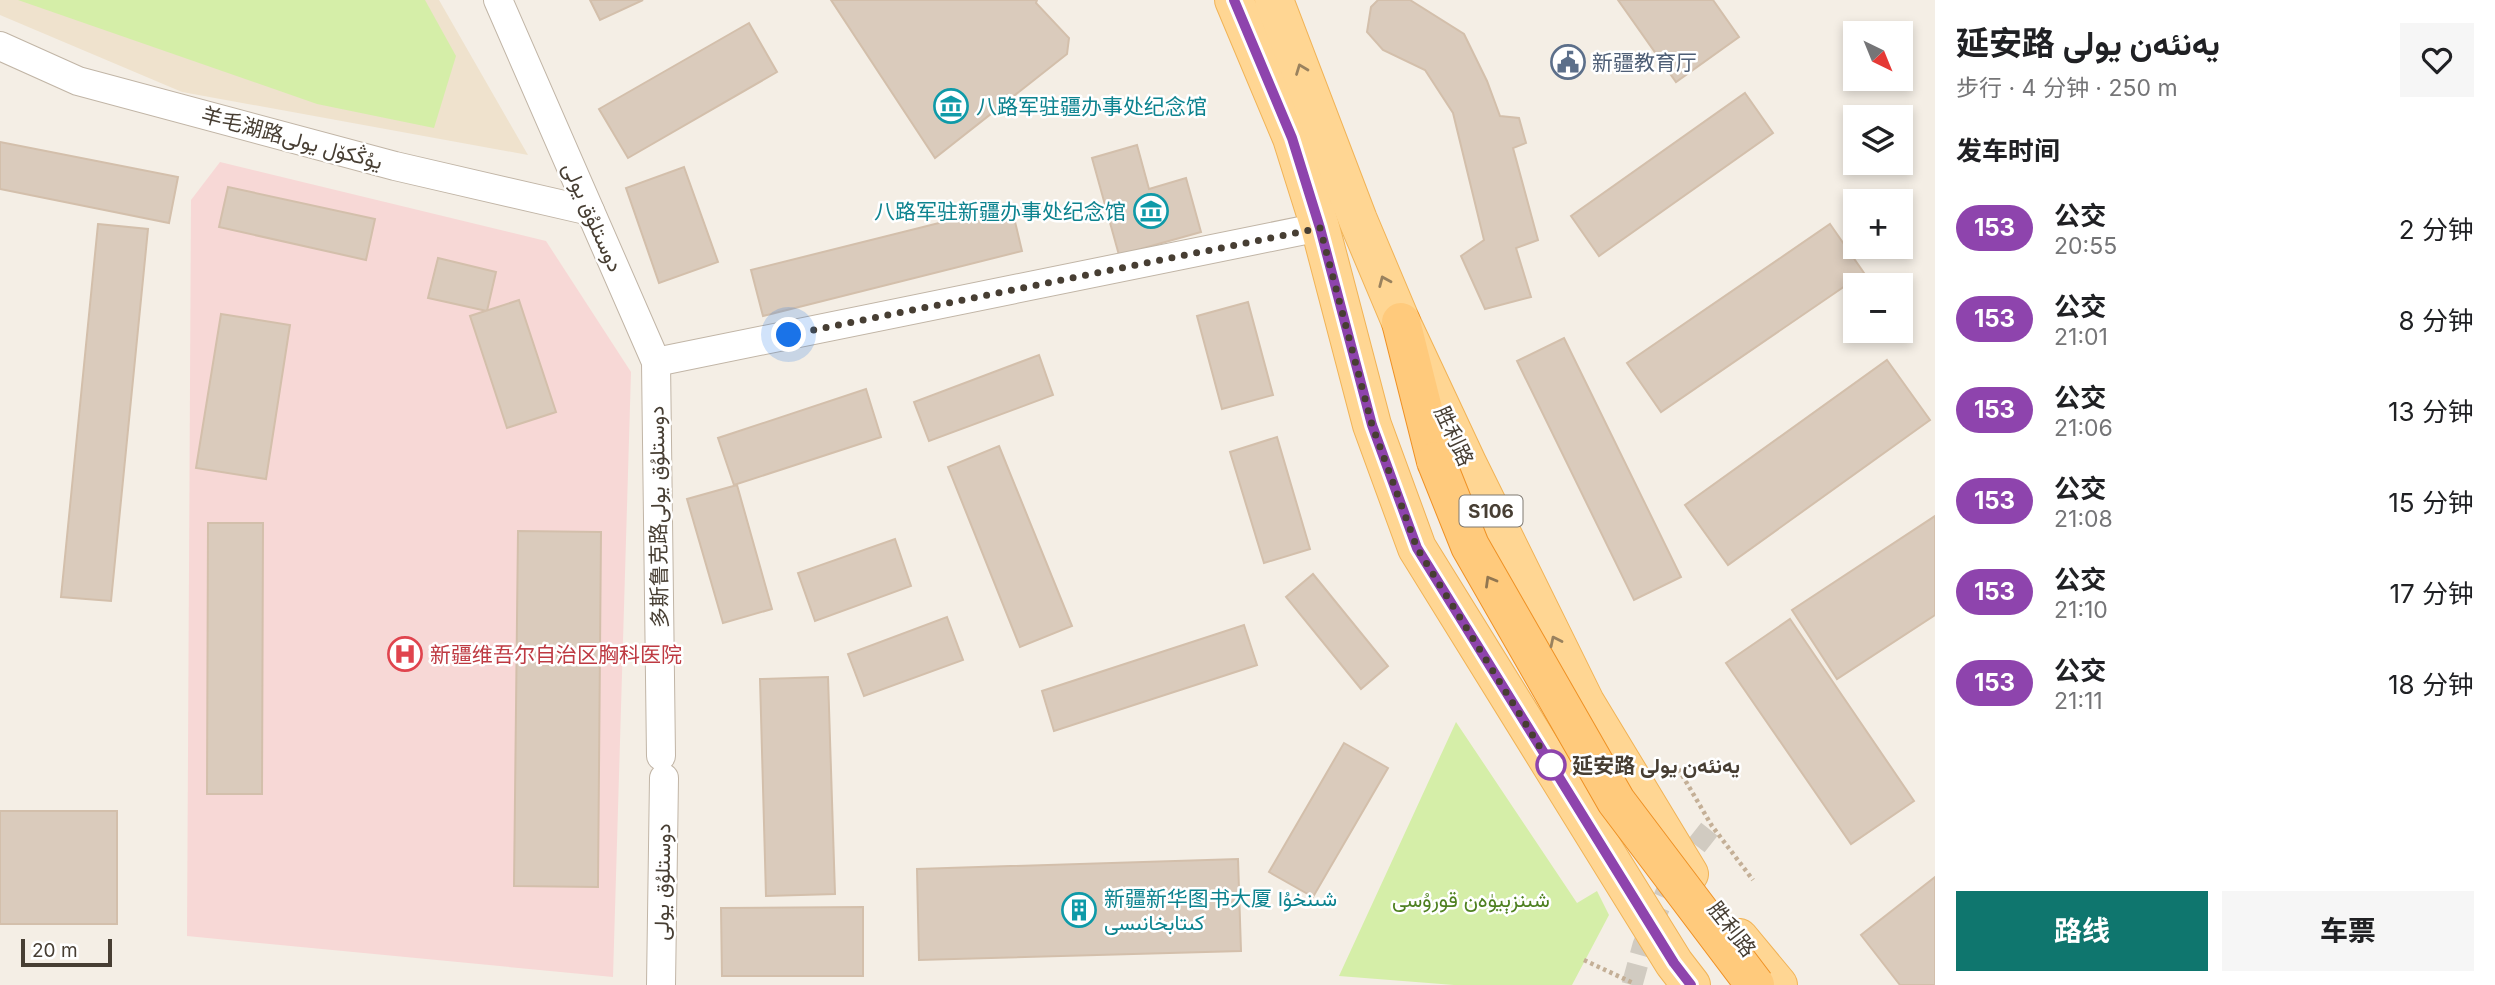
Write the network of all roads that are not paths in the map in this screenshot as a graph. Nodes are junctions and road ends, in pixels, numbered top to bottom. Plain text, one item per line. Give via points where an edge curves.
1 (498, 0) edge
2 (1234, 0) edge
3 (1274, 0) edge
4 (0, 46) edge
5 (590, 211) junction
6 (1320, 228) junction
7 (1401, 321) junction
8 (656, 362) junction
9 (662, 767) joint
10 (661, 985) edge
11 (1691, 985) edge
12 (1755, 985) edge
13 (1778, 985) edge

1 - 5 street, دوستلۇق يولى
2 - 6 main road via 1292,138
7 -> 3 main road, 胜利路 / S106
4 - 5 street, 羊毛湖路يۇڭكۆل يولى via 78,81 395,166
5 - 8 street, دوستلۇق يولى
6 - 8 street
6 - 11 main road via 1372,425 1417,548
12 -> 7 highway, bridge via 1616,801 1470,546 1436,461
13 -> 7 main road, 胜利路 / S106 via 1685,868 1585,702
8 - 9 street, 多斯鲁克路دوستلۇق يولى
9 - 10 street, دوستلۇق يولى

